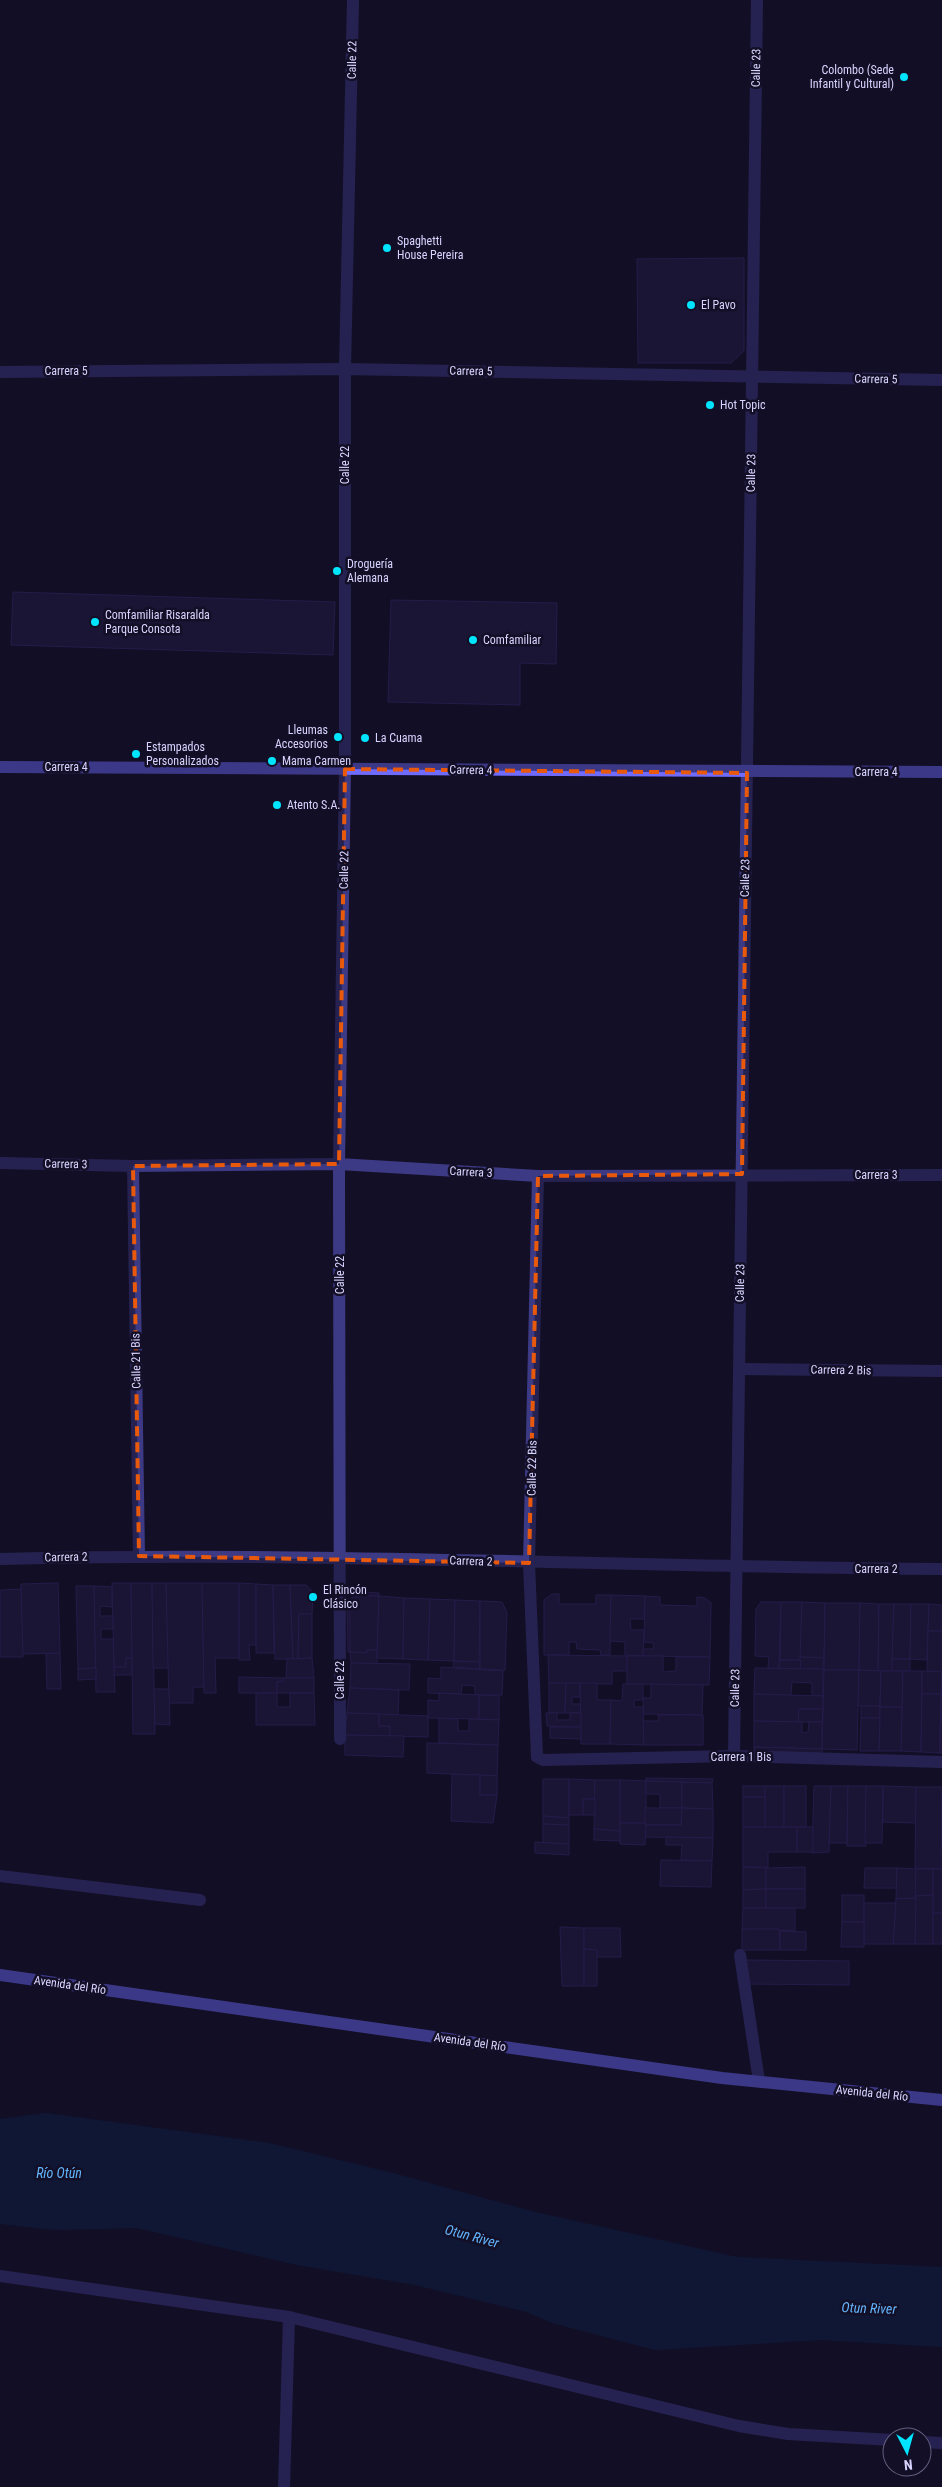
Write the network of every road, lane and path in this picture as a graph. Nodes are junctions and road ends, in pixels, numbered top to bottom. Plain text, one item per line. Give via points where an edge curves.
1 (353, 0) edge
2 (757, 0) edge
3 (345, 369) junction
4 (0, 372) edge
5 (752, 376) junction
6 (942, 380) edge
7 (0, 767) edge
8 (345, 769) junction
9 (942, 772) edge
10 (747, 773) junction
11 (0, 1163) edge
12 (339, 1164) junction
13 (133, 1166) junction
14 (742, 1174) junction
15 (942, 1175) edge
16 (538, 1176) junction
17 (739, 1369) junction
18 (942, 1371) edge
19 (139, 1556) junction
20 (340, 1558) junction
21 (0, 1559) edge
22 (529, 1563) junction
23 (737, 1568) junction
24 (942, 1569) edge
25 (340, 1739) dead end
26 (734, 1756) junction
27 (540, 1759) joint
28 (942, 1762) edge
29 (0, 1876) edge
30 (200, 1900) dead end
31 (740, 1955) dead end
32 (0, 1975) edge
33 (759, 2082) junction
34 (942, 2100) edge
35 (0, 2276) edge
36 (289, 2317) junction
37 (882, 2439) edge
38 (284, 2487) edge

1 - 3 street, Calle 22
2 - 5 street, Calle 23
3 - 4 street, Carrera 5
3 - 5 street, Carrera 5
3 - 8 street, Calle 22
5 - 6 street, Carrera 5
5 - 10 street, Calle 23
7 - 8 main road, Carrera 4
8 - 10 main road, Carrera 4
8 - 12 street, Calle 22
9 - 10 main road, Carrera 4
10 - 14 street, Calle 23
11 - 13 street, Carrera 3
12 - 13 street, Carrera 3
12 - 16 street, Carrera 3
12 - 20 street, Calle 22
13 - 19 street, Calle 21 Bis
14 - 15 street, Carrera 3
14 - 16 street, Carrera 3
14 - 17 street, Calle 23
16 - 22 street, Calle 22 Bis
17 - 18 street, Carrera 2 Bis
17 - 23 street, Calle 23
19 - 20 street, Carrera 2
19 - 21 street, Carrera 2
20 - 22 street, Carrera 2
20 - 25 street, Calle 22
22 - 23 street, Carrera 2
22 - 27 street, Calle 22 Bis
23 - 24 street, Carrera 2
23 - 26 street, Calle 23
26 - 27 street, Carrera 1 Bis
26 - 28 street, Carrera 1 Bis
29 - 30 street
31 - 33 street
32 - 33 main road, Avenida del Río
33 - 34 main road, Avenida del Río
35 - 36 street
36 - 37 street via 739,2426 788,2434
36 - 38 street

